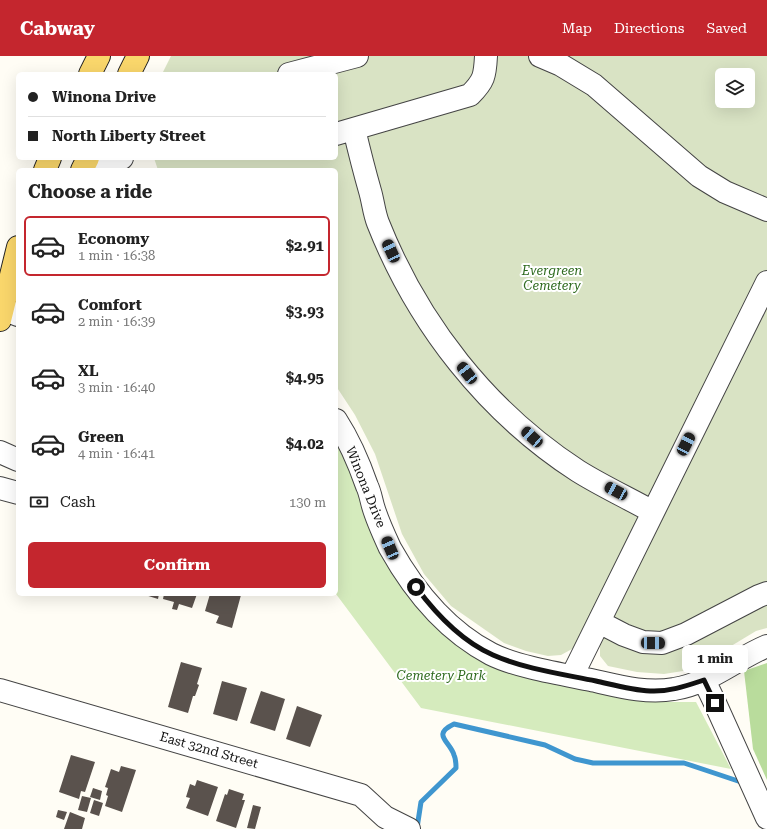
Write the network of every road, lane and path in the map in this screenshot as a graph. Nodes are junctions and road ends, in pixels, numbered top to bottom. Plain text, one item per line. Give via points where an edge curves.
1 (99, 56) edge
2 (138, 56) edge
3 (486, 56) edge
4 (540, 56) edge
5 (348, 57) edge
6 (318, 61) edge
7 (91, 72) edge
8 (130, 72) edge
9 (293, 72) edge
10 (345, 132) edge
11 (111, 160) edge
12 (90, 164) edge
13 (767, 210) edge
14 (16, 260) edge
15 (767, 282) edge
16 (16, 297) edge
17 (7, 318) edge
18 (338, 424) edge
19 (0, 452) edge
20 (16, 459) edge
21 (0, 488) edge
22 (16, 492) edge
23 (653, 512) junction
24 (767, 593) edge
25 (599, 622) junction
26 (767, 646) edge
27 (572, 676) junction
28 (704, 680) junction
29 (0, 690) edge
30 (767, 818) edge
31 (409, 829) edge

1 - 7 main road
2 - 8 main road
3 - 10 street via 486,70 480,85 470,95
4 - 13 street via 594,86 699,176 725,192
5 - 6 street
6 - 9 street
10 - 23 street via 378,222 408,286 421,311 467,373 532,437 579,471
11 - 12 street
14 - 17 main road
15 - 23 street
16 - 17 main road
18 - 27 street, Winona Drive via 364,476 373,508 390,548 430,606 446,623 472,643 492,654
19 - 20 street
21 - 22 street
23 - 25 street
24 - 25 street via 686,634 662,643 643,642
25 - 27 street
26 - 28 street, Winona Drive
27 - 28 street, Winona Drive via 650,691 675,689
28 - 30 street
29 - 31 street, East 32nd Street via 361,795 385,817

